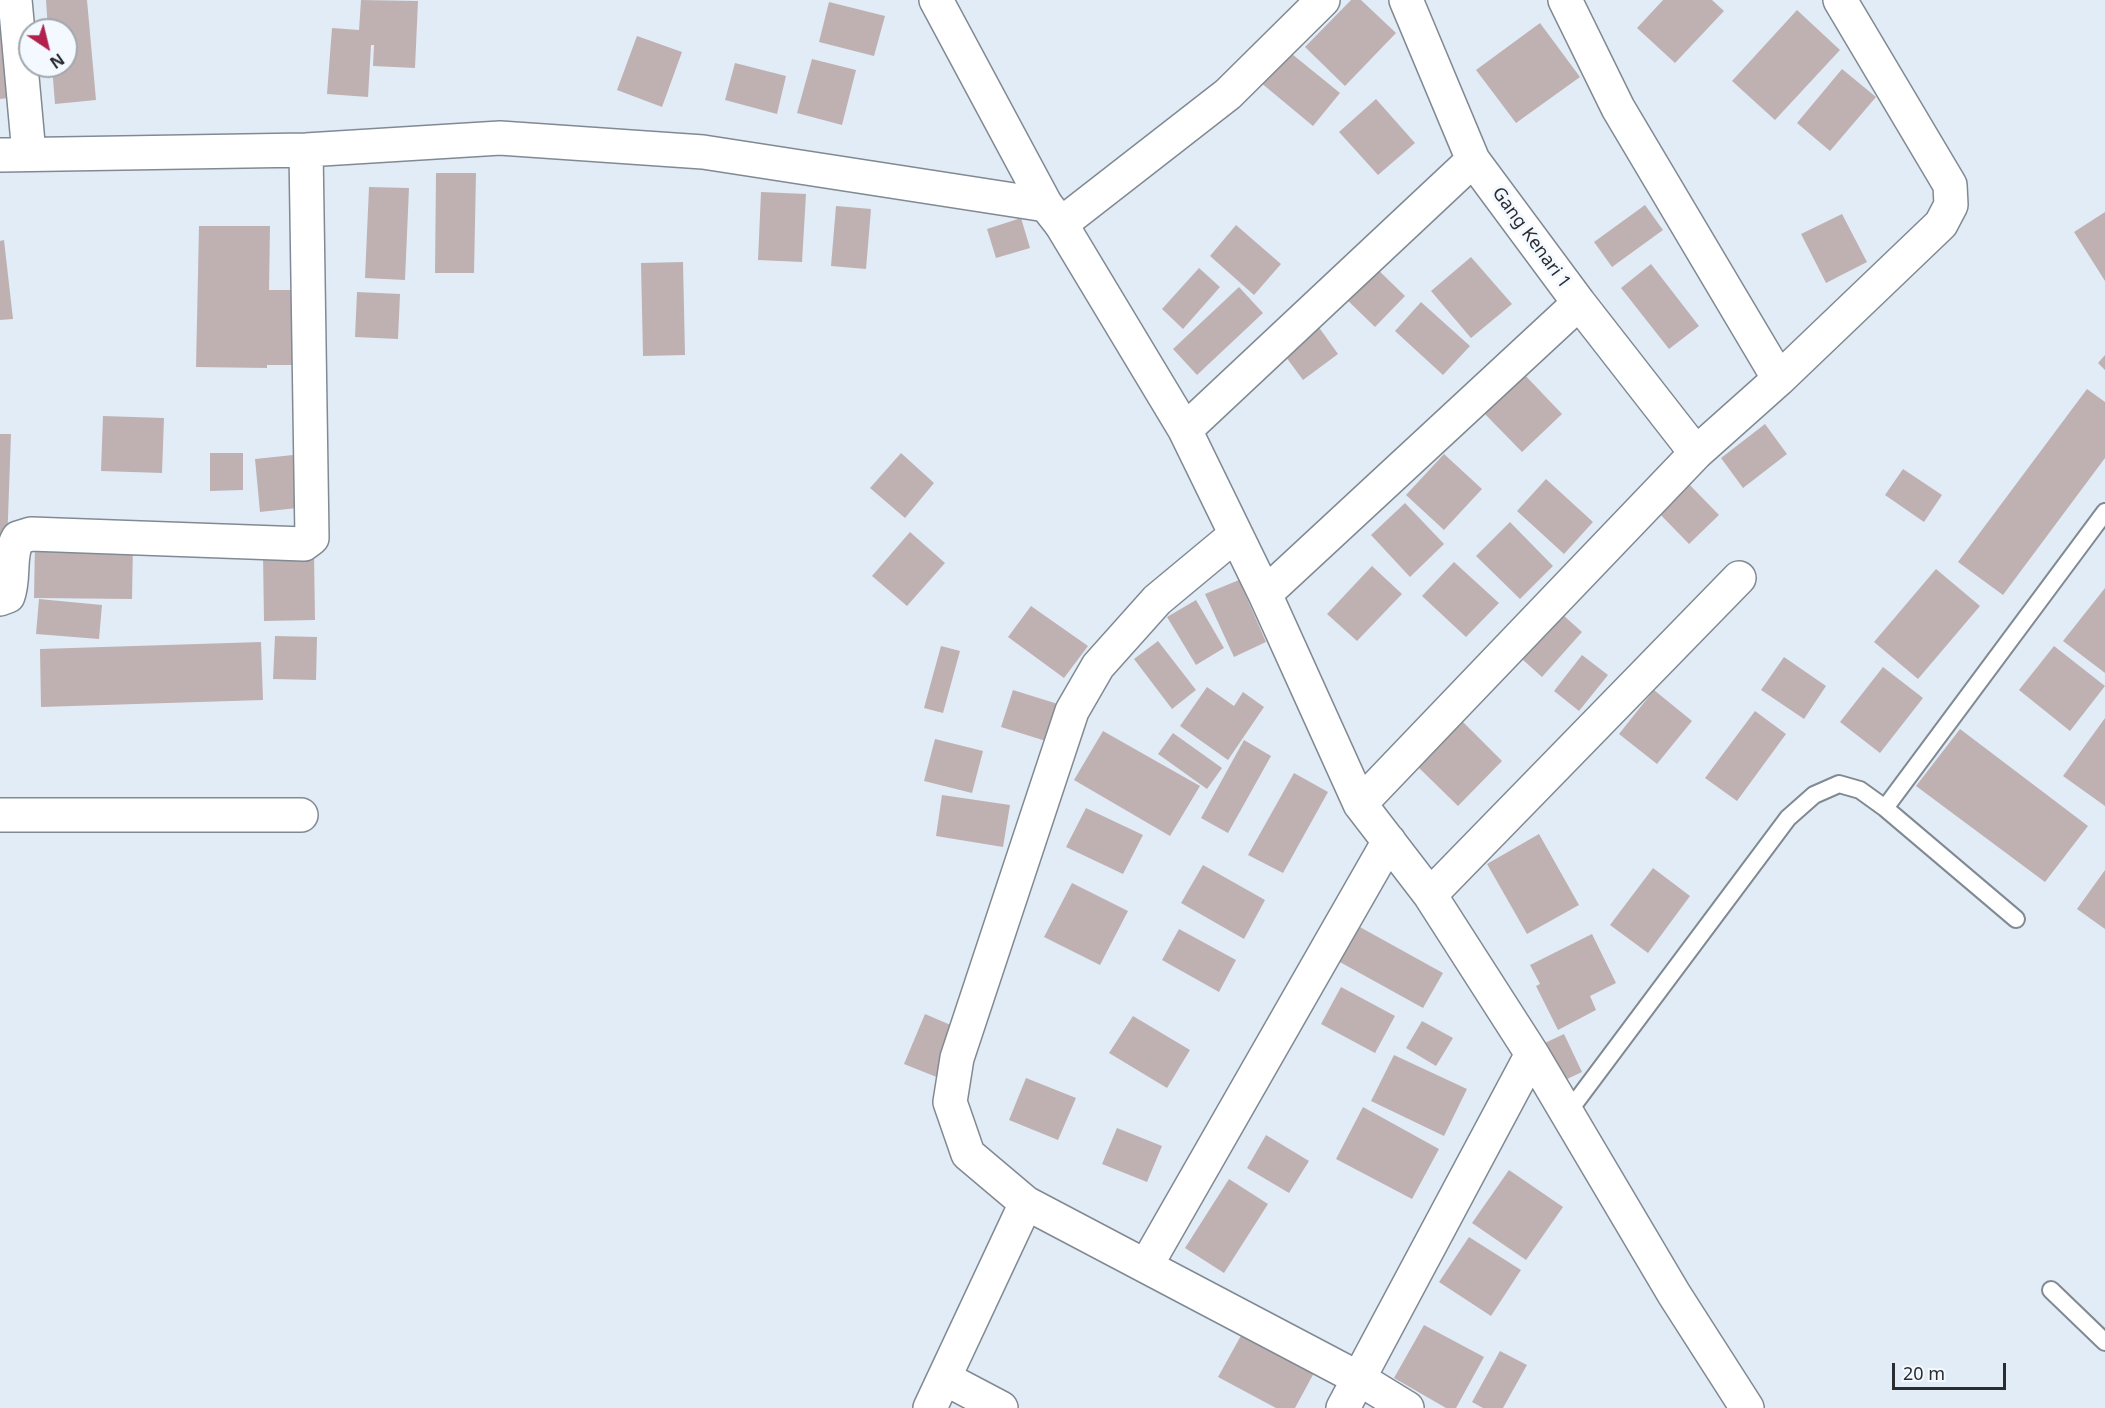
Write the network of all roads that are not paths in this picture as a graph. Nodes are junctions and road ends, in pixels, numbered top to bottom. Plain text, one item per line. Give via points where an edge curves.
1 (15, 0) edge
2 (936, 0) edge
3 (1323, 0) edge
4 (1406, 0) edge
5 (1565, 0) edge
6 (1840, 0) edge
7 (306, 150) junction
8 (15, 154) edge
9 (1473, 160) junction
10 (1053, 214) junction
11 (1579, 303) junction
12 (1779, 379) junction
13 (1185, 430) junction
14 (1696, 453) junction
15 (2105, 512) edge
16 (1234, 536) junction
17 (1739, 578) dead end
18 (1265, 594) junction
19 (0, 599) edge
20 (1360, 804) junction
21 (1885, 808) junction
22 (0, 815) edge
23 (301, 815) dead end
24 (1389, 841) junction
25 (1430, 895) junction
26 (2016, 919) dead end
27 (1532, 1054) junction
28 (1566, 1115) junction
29 (1026, 1203) junction
30 (1147, 1264) junction
31 (2051, 1290) dead end
32 (2105, 1342) edge
33 (1358, 1378) junction
34 (946, 1379) junction
35 (930, 1408) edge
36 (1001, 1408) edge
37 (1342, 1408) edge
38 (1407, 1408) edge
39 (1747, 1408) edge

1 - 8 street
2 - 10 street
3 - 10 street via 1228,94
4 - 9 street, Gang Kenari 1
5 - 12 street via 1618,108
6 - 12 street via 1950,185 1951,205 1941,224
7 - 8 street
7 - 10 street via 500,138 703,152
7 - 19 street via 312,538 304,544 31,534 18,538 13,548 11,589 8,596
9 - 11 street, Gang Kenari 1
9 - 13 street
10 - 13 street
11 - 14 street, Gang Kenari 1
11 - 18 street
12 - 14 street
13 - 16 street
14 - 20 street
15 - 21 lane
16 - 18 street
16 - 29 street via 1157,600 1098,666 1072,711 957,1058 950,1102 968,1154
17 - 25 street
18 - 20 street
20 - 24 street
21 - 26 lane
21 - 28 lane via 1860,790 1839,784 1814,795 1788,818
22 - 23 street
24 - 25 street
24 - 30 street
25 - 27 street
27 - 28 street
27 - 33 street
28 - 39 street
29 - 30 street
29 - 34 street
30 - 33 street
31 - 32 lane
33 - 37 street
33 - 38 street
34 - 35 street
34 - 36 street

